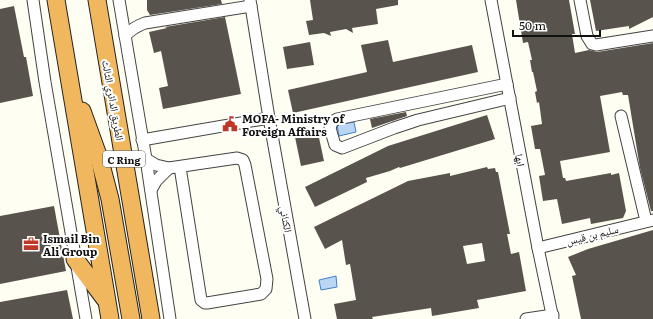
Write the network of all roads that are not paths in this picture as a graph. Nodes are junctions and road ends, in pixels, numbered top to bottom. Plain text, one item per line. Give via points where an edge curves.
1 (33, 0) edge
2 (56, 0) edge
3 (93, 0) edge
4 (97, 0) edge
5 (119, 0) edge
6 (491, 0) edge
7 (580, 0) edge
8 (250, 3) edge
9 (100, 19) junction
10 (125, 36) junction
11 (653, 36) edge
12 (69, 78) junction
13 (507, 84) junction
14 (463, 94) junction
15 (510, 98) junction
16 (466, 108) junction
17 (621, 116) dead end
18 (269, 118) junction
19 (142, 140) junction
20 (146, 159) junction
21 (180, 167) junction
22 (169, 168) junction
23 (151, 190) junction
24 (650, 221) edge
25 (538, 248) junction
26 (75, 259) junction
27 (107, 302) junction
28 (553, 317) edge
29 (86, 319) edge
30 (110, 319) edge
31 (131, 319) edge
32 (151, 319) edge
33 (170, 319) edge
34 (305, 319) edge
35 (526, 319) edge

1 - 26 street
2 - 12 highway
3 - 9 highway
4 - 9 highway, الطريق الدائري الثالث / C Ring
5 - 10 street, الطريق الدائري الثالث
6 - 13 street, ابها
7 - 11 street via 586,36 592,44
8 - 10 street via 145,23 138,25
8 - 18 street, الكناني
9 - 32 highway, الطريق الدائري الثالث / C Ring
10 - 19 street, الطريق الدائري الثالث
12 - 27 highway
12 - 31 highway via 90,131 108,191
13 - 14 street
13 - 15 street, ابها
14 - 16 street
14 - 16 street via 334,120 330,128 333,142 342,148 394,128
15 - 16 street
15 - 25 street, ابها
17 - 24 street, سليم بن قيس
18 - 19 street
18 - 34 street, الكناني
19 - 20 street, الطريق الدائري الثالث
20 - 22 street
20 - 23 street, الطريق الدائري الثالث
21 - 21 street via 237,158 244,163 267,280 266,289 261,294 207,303 201,300
21 - 22 street
22 - 23 street
23 - 33 street, الطريق الدائري الثالث
24 - 25 street, سليم بن قيس
25 - 28 street, ابها
26 - 27 highway
26 - 29 street
27 - 30 highway
28 - 35 street

